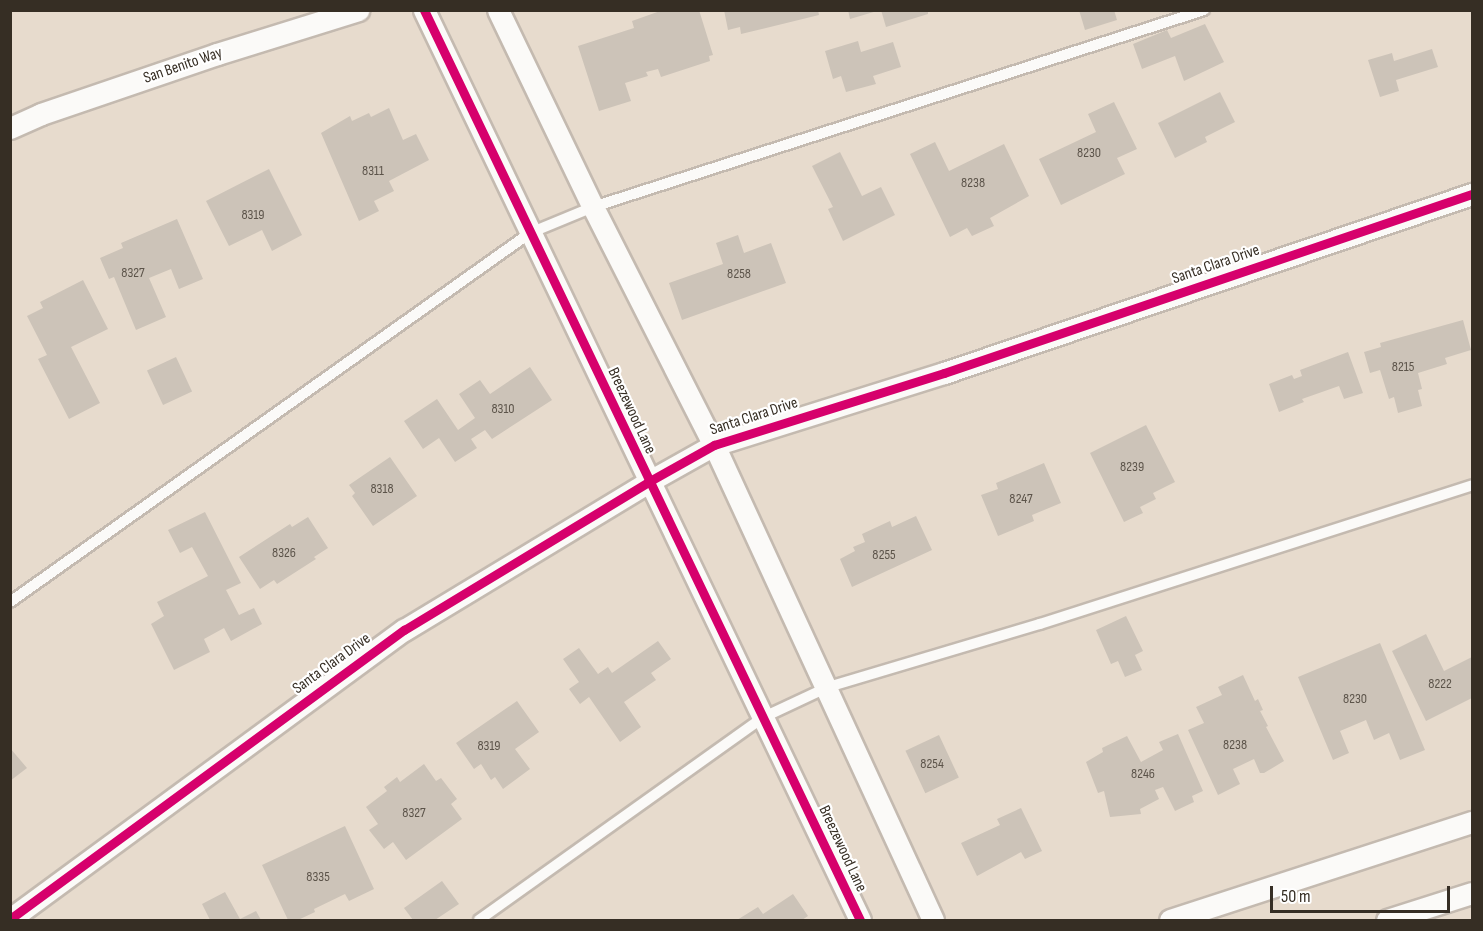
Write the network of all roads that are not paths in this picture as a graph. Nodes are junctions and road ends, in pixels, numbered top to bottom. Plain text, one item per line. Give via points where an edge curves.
1 (358, 10) edge
2 (424, 10) edge
3 (498, 10) edge
4 (1204, 10) edge
5 (10, 128) edge
6 (1473, 194) edge
7 (593, 207) junction
8 (530, 233) junction
9 (714, 444) junction
10 (648, 482) junction
11 (1473, 485) edge
12 (10, 602) edge
13 (828, 687) junction
14 (764, 717) junction
15 (1473, 822) edge
16 (1473, 893) edge
17 (10, 919) edge
18 (479, 921) edge
19 (860, 921) edge
20 (933, 921) edge
21 (1170, 921) edge
22 (1387, 921) edge

1 - 5 street, San Benito Way via 206,58
2 - 8 street, Breezewood Lane
3 - 7 street
4 - 7 lane
6 - 9 street, Santa Clara Drive via 944,373
7 - 8 lane
7 - 9 street
8 - 10 street, Breezewood Lane
8 - 12 lane
9 - 10 street, Santa Clara Drive
9 - 13 street
10 - 14 street, Breezewood Lane
10 - 17 street, Santa Clara Drive via 404,630
11 - 13 lane via 1040,624
13 - 14 lane
13 - 20 street
14 - 18 lane
14 - 19 street, Breezewood Lane
15 - 21 street
16 - 22 street

